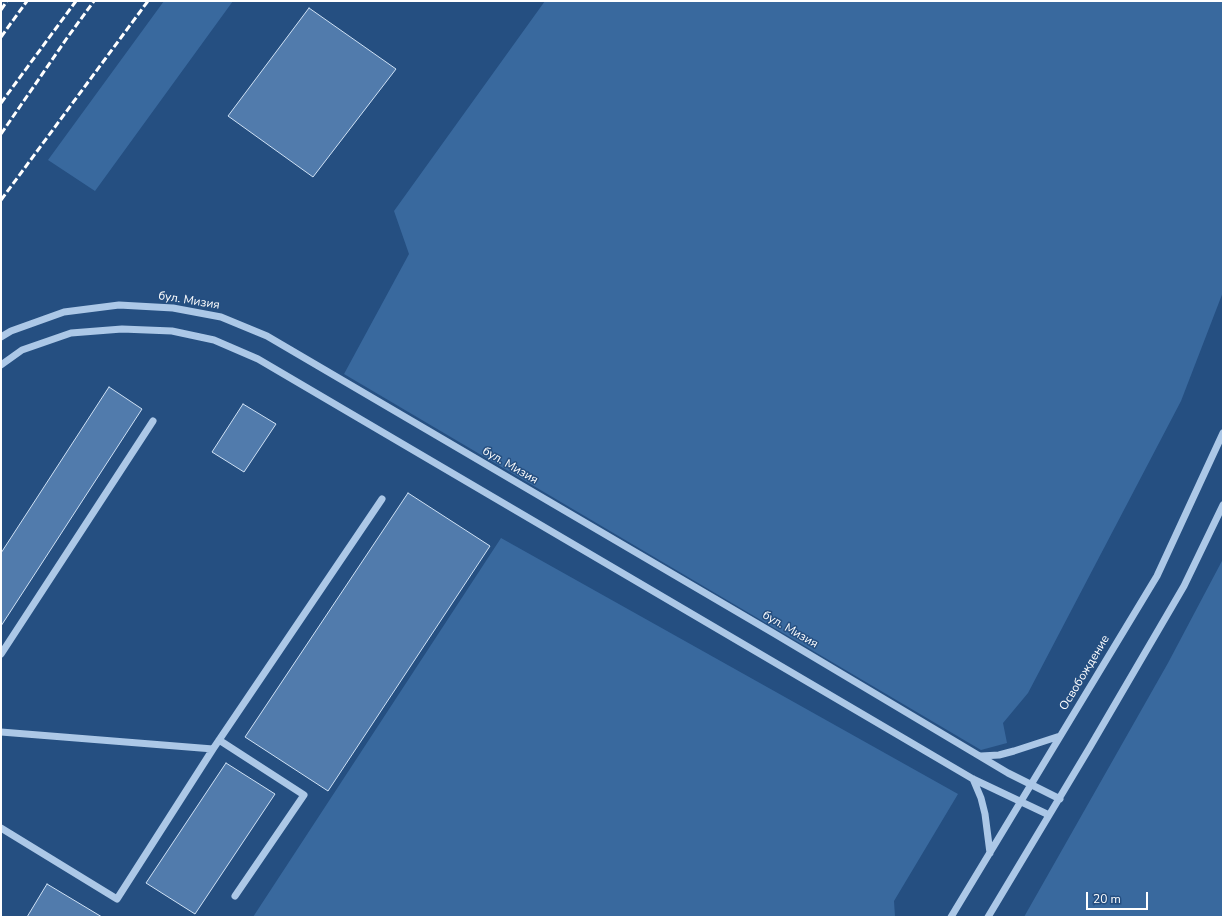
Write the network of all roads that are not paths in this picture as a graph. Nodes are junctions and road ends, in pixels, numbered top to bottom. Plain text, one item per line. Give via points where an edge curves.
1 (1, 337) edge
2 (1, 365) edge
3 (153, 421) dead end
4 (1223, 433) edge
5 (382, 499) dead end
6 (1223, 505) edge
7 (1, 654) edge
8 (1, 732) edge
9 (1060, 736) junction
10 (219, 740) junction
11 (213, 749) junction
12 (981, 756) junction
13 (973, 779) junction
14 (1032, 785) junction
15 (1060, 799) junction
16 (1021, 801) junction
17 (1049, 815) junction
18 (1, 828) edge
19 (990, 853) junction
20 (235, 896) dead end
21 (951, 917) edge
22 (988, 917) edge

1 - 12 street, бул. Мизия via 64,312 119,305 173,308 221,317 267,336
2 - 13 street via 22,350 71,333 122,328 172,330 214,340 258,359
3 - 7 street
4 - 9 street, Освобождение via 1157,576
5 - 10 street
6 - 15 street via 1184,586
8 - 11 street
9 - 12 street via 999,755
9 - 14 street, Освобождение
10 - 11 street
10 - 20 street via 304,795
11 - 18 street via 117,899
12 - 14 street, бул. Мизия
13 - 16 street
13 - 19 street via 985,814
14 - 15 street, бул. Мизия
14 - 16 street, Освобождение
15 - 17 street
16 - 17 street
16 - 19 street, Освобождение
17 - 22 street
19 - 21 street, Освобождение

